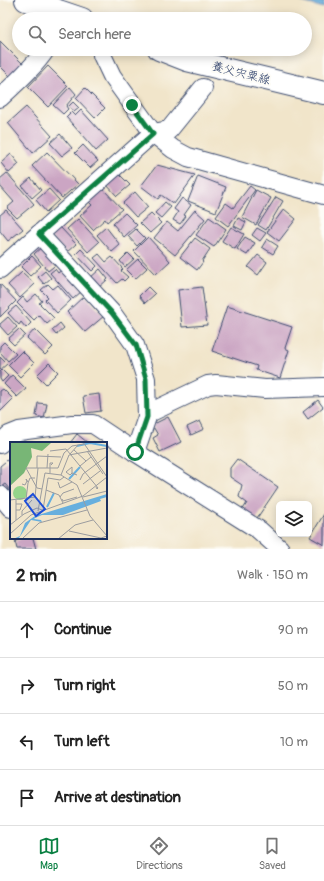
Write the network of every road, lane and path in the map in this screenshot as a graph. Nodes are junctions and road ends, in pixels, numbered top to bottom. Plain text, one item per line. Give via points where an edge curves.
1 (26, 0) edge
2 (57, 12) edge
3 (41, 56) edge
4 (103, 56) edge
5 (177, 56) edge
6 (203, 88) dead end
7 (324, 93) edge
8 (0, 98) edge
9 (153, 134) junction
10 (324, 195) edge
11 (39, 234) junction
12 (0, 269) edge
13 (324, 387) edge
14 (147, 414) junction
15 (0, 444) edge
16 (135, 452) junction
17 (0, 495) edge
18 (10, 507) edge
19 (279, 549) edge

1 - 2 main road
3 - 8 street
4 - 9 street via 112,76
5 - 7 main road, 養父宍粟線
6 - 9 street via 169,130
9 - 10 street via 188,157
9 - 11 street
11 - 12 street
11 - 14 street via 112,313 136,345 146,379
13 - 14 street via 265,389 208,385
14 - 16 street
15 - 16 street via 9,435 20,431 72,424 93,424
16 - 19 street via 259,530
17 - 18 street

